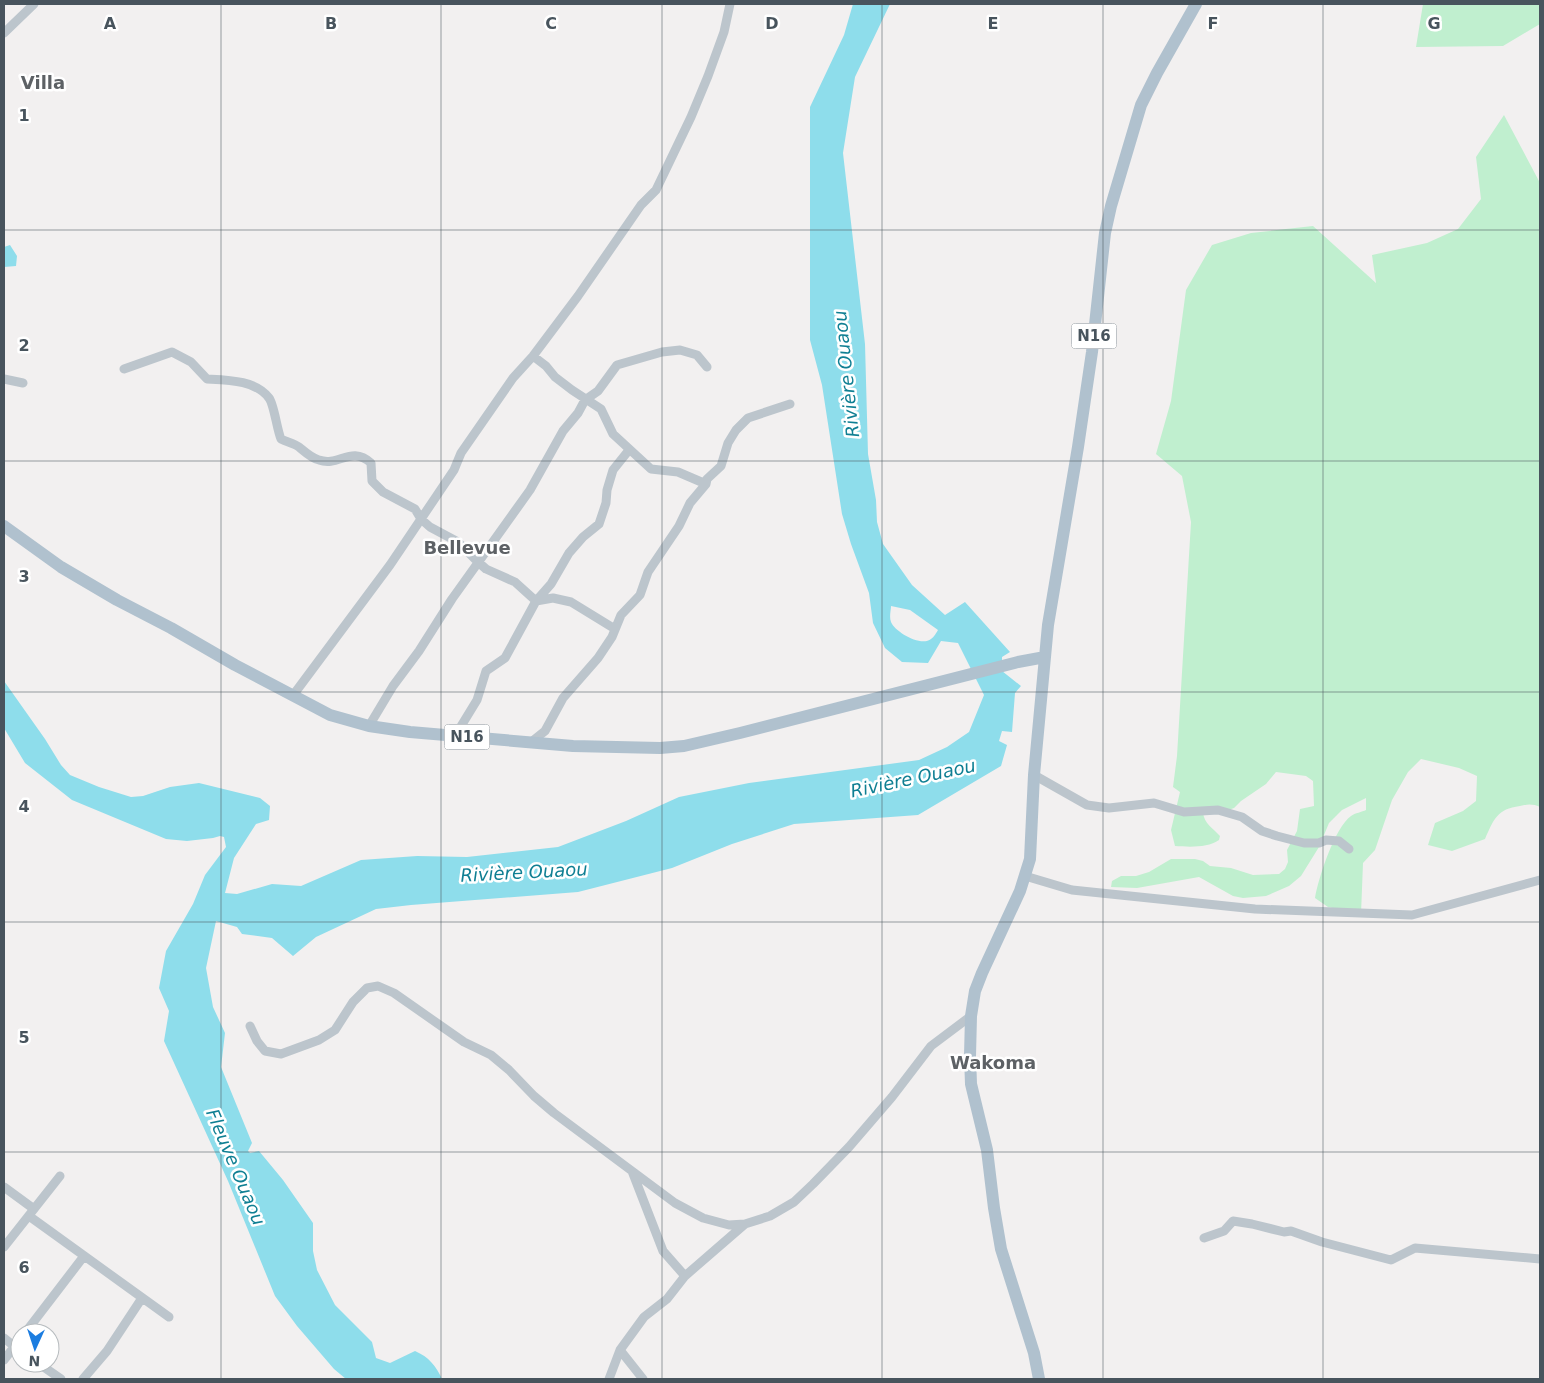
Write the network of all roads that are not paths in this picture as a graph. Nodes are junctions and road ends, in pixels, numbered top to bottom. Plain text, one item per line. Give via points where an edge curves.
1 (34, 4) edge
2 (730, 4) edge
3 (1196, 4) edge
4 (4, 33) edge
5 (533, 356) junction
6 (707, 368) dead end
7 (124, 369) dead end
8 (4, 379) edge
9 (23, 383) dead end
10 (585, 400) junction
11 (790, 404) dead end
12 (629, 450) junction
13 (706, 484) junction
14 (421, 520) junction
15 (4, 526) edge
16 (478, 562) junction
17 (536, 601) junction
18 (615, 629) junction
19 (1045, 658) junction
20 (294, 694) junction
21 (369, 726) junction
22 (455, 736) junction
23 (530, 743) junction
24 (1034, 775) junction
25 (1349, 849) dead end
26 (1026, 876) junction
27 (1540, 880) edge
28 (971, 1016) junction
29 (250, 1026) dead end
30 (632, 1170) junction
31 (60, 1176) dead end
32 (4, 1186) edge
33 (31, 1212) junction
34 (745, 1224) junction
35 (1204, 1238) dead end
36 (4, 1246) edge
37 (84, 1256) junction
38 (1540, 1259) edge
39 (686, 1276) junction
40 (142, 1298) junction
41 (169, 1317) dead end
42 (32, 1323) edge
43 (620, 1350) junction
44 (83, 1379) edge
45 (609, 1379) edge
46 (643, 1379) edge
47 (1039, 1379) edge

1 - 4 street
2 - 5 street via 708,76 656,190 641,205
3 - 19 main road, N16 / N16 via 1141,106 1111,206
5 - 10 street
5 - 14 street via 513,378 461,453 454,470
6 - 10 street via 697,355 680,350 662,352 617,365 598,391
7 - 14 street via 172,352 191,362 207,379 230,380 258,388 270,399 281,439 318,460 328,462 364,456 371,463 372,481 383,492 415,510
8 - 9 street
10 - 12 street via 602,409 613,434
10 - 16 street via 563,430 530,490
11 - 13 street via 748,418 736,430 721,466
12 - 13 street via 651,469 678,472
12 - 17 street via 613,470 599,524 569,553 551,584
13 - 18 street via 690,503 679,526 648,572 640,595 622,615
14 - 16 street via 458,542
14 - 20 street
15 - 20 main road, N16 via 61,568 234,665
16 - 17 street via 516,582
16 - 21 street
17 - 18 street via 553,598 571,602
17 - 22 street via 505,658 486,671 477,700
18 - 23 street via 598,658 563,698 545,731
19 - 23 main road, N16 via 1018,662 684,746
19 - 24 main road, N16
20 - 21 main road, N16 via 330,714
21 - 22 main road, N16
22 - 23 main road, N16
24 - 25 street via 1087,805 1109,808 1154,803 1184,812 1218,810 1242,816 1262,831 1277,836 1304,843 1339,841
24 - 26 main road, N16 via 1030,859
26 - 27 street via 1072,890 1255,909 1412,915
26 - 28 main road, N16 via 982,973
28 - 34 street via 931,1046 892,1097 794,1202 770,1216
28 - 47 main road, N16 via 971,1084 987,1150 1001,1249
29 - 30 street via 265,1051 281,1054 319,1040 335,1030 353,1002 367,988 378,986 394,992 464,1042 491,1055 554,1113
30 - 34 street via 675,1204 703,1218 729,1225
30 - 39 street via 663,1251
31 - 33 street
32 - 33 street
33 - 36 street
33 - 37 street
34 - 39 street
35 - 38 street via 1224,1231 1232,1221 1291,1231 1391,1260 1415,1248
37 - 40 street
37 - 42 street
39 - 43 street via 644,1317
40 - 41 street
40 - 44 street via 107,1351
43 - 45 street
43 - 46 street

